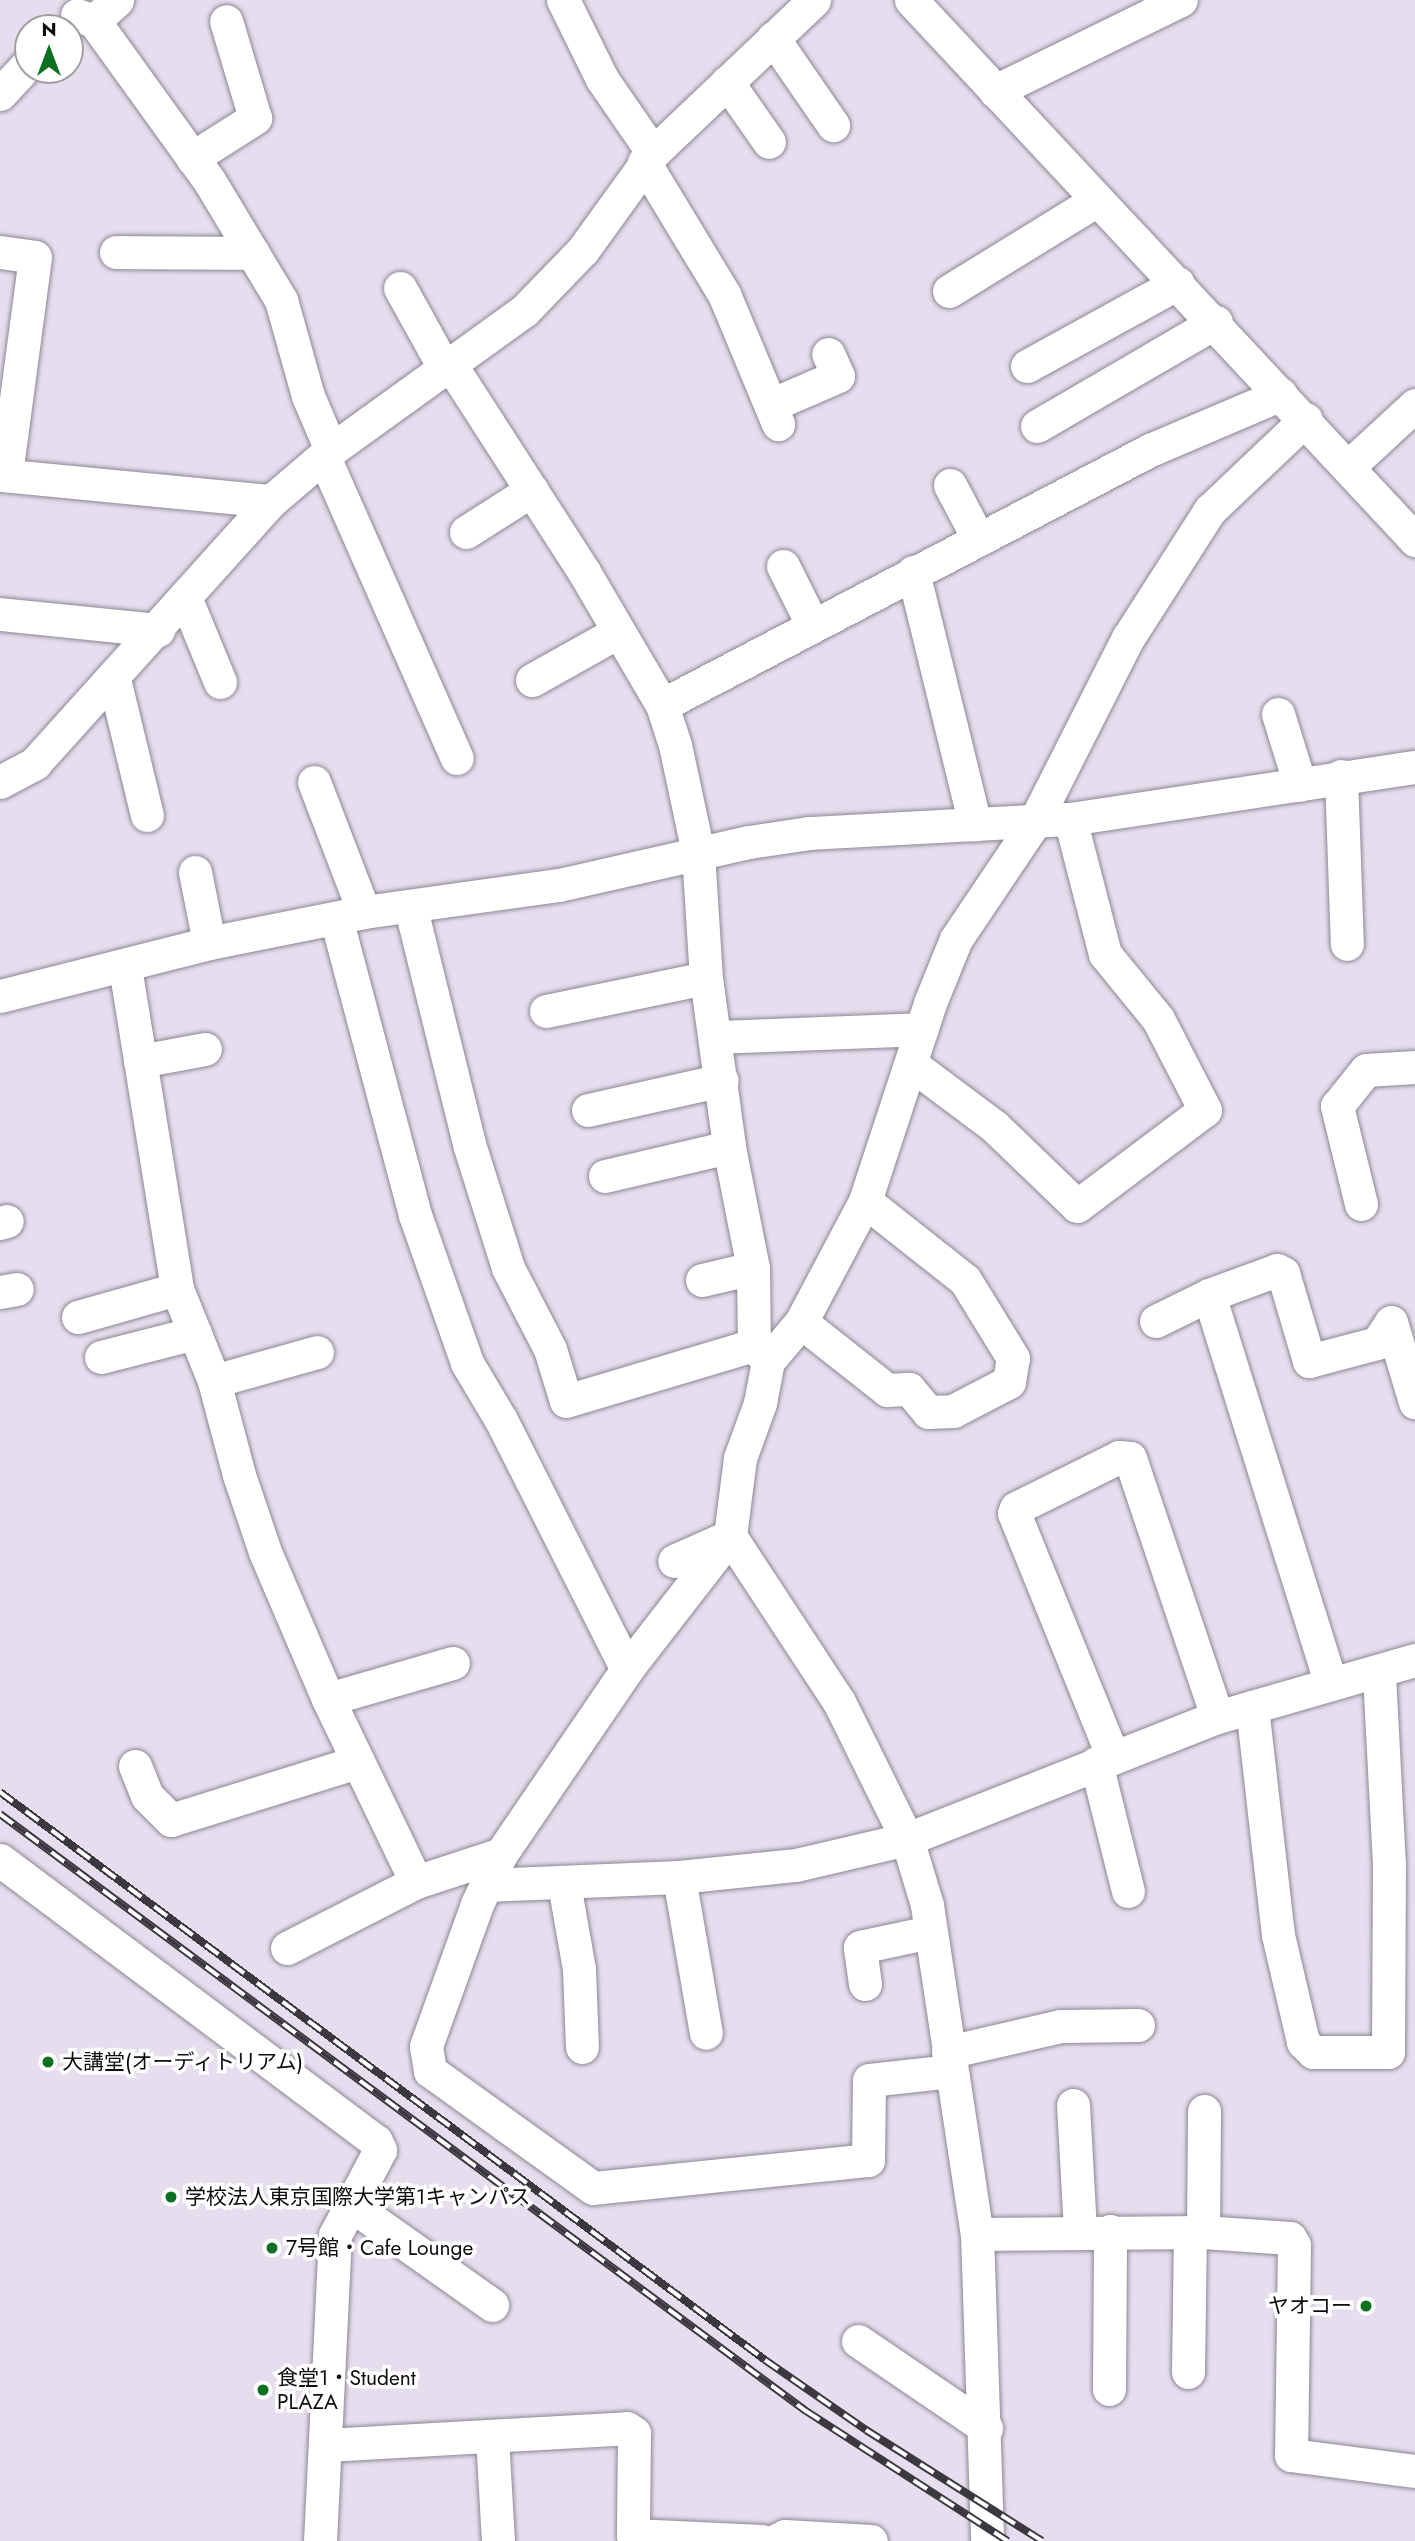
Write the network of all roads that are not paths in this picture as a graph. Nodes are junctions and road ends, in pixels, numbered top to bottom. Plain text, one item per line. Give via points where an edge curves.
1 (563, 0) edge
2 (814, 0) edge
3 (911, 0) edge
4 (1181, 0) edge
5 (84, 13) edge
6 (226, 21) dead end
7 (774, 38) junction
8 (14, 79) edge
9 (727, 82) junction
10 (995, 91) junction
11 (0, 94) edge
12 (833, 125) dead end
13 (769, 142) dead end
14 (649, 157) junction
15 (192, 158) junction
16 (1097, 200) junction
17 (0, 252) edge
18 (116, 252) dead end
19 (253, 253) junction
20 (1178, 283) junction
21 (400, 288) dead end
22 (949, 291) dead end
23 (1216, 322) junction
24 (828, 354) dead end
25 (1027, 366) dead end
26 (449, 369) junction
27 (1281, 394) junction
28 (1415, 405) edge
29 (1306, 419) junction
30 (1037, 426) dead end
31 (327, 454) junction
32 (1349, 466) junction
33 (3, 475) edge
34 (950, 485) dead end
35 (532, 490) junction
36 (271, 501) junction
37 (466, 533) dead end
38 (978, 538) junction
39 (1415, 540) edge
40 (783, 566) dead end
41 (913, 572) junction
42 (186, 597) junction
43 (0, 614) edge
44 (812, 624) junction
45 (159, 630) junction
46 (618, 632) junction
47 (114, 679) junction
48 (533, 680) dead end
49 (220, 682) dead end
50 (662, 705) junction
51 (1278, 714) dead end
52 (457, 758) dead end
53 (1415, 767) edge
54 (1341, 776) junction
55 (0, 782) edge
56 (314, 782) dead end
57 (1300, 785) junction
58 (148, 815) dead end
59 (1070, 819) junction
60 (1034, 823) junction
61 (975, 824) junction
62 (698, 852) junction
63 (195, 872) dead end
64 (411, 909) junction
65 (350, 915) junction
66 (209, 943) junction
67 (1347, 944) dead end
68 (125, 967) junction
69 (706, 978) junction
70 (0, 996) edge
71 (545, 1011) dead end
72 (922, 1029) junction
73 (717, 1037) junction
74 (205, 1049) dead end
75 (140, 1061) junction
76 (911, 1065) junction
77 (1415, 1067) edge
78 (722, 1080) junction
79 (588, 1110) dead end
80 (729, 1147) junction
81 (606, 1176) dead end
82 (865, 1201) junction
83 (1362, 1204) dead end
84 (753, 1268) junction
85 (702, 1280) dead end
86 (177, 1289) junction
87 (1209, 1295) junction
88 (78, 1317) dead end
89 (1403, 1319) edge
90 (1156, 1321) dead end
91 (801, 1322) junction
92 (195, 1333) junction
93 (317, 1352) dead end
94 (761, 1353) junction
95 (102, 1357) dead end
96 (214, 1381) junction
97 (1415, 1402) edge
98 (730, 1536) junction
99 (674, 1561) dead end
100 (1415, 1660) edge
101 (453, 1663) dead end
102 (627, 1669) junction
103 (1379, 1672) junction
104 (1330, 1682) junction
105 (328, 1699) junction
106 (1252, 1707) junction
107 (1217, 1717) junction
108 (1104, 1760) junction
109 (357, 1762) junction
110 (135, 1766) dead end
111 (907, 1839) junction
112 (501, 1854) junction
113 (0, 1860) edge
114 (679, 1877) junction
115 (416, 1882) junction
116 (564, 1884) junction
117 (486, 1885) junction
118 (1128, 1891) dead end
119 (930, 1932) junction
120 (287, 1948) dead end
121 (865, 1984) dead end
122 (1138, 2025) dead end
123 (706, 2033) dead end
124 (582, 2047) dead end
125 (949, 2061) junction
126 (1073, 2105) dead end
127 (1205, 2111) dead end
128 (351, 2205) junction
129 (1095, 2231) junction
130 (1196, 2232) junction
131 (977, 2234) junction
132 (492, 2305) dead end
133 (858, 2341) dead end
134 (1188, 2372) dead end
135 (1109, 2389) dead end
136 (986, 2428) junction
137 (492, 2437) junction
138 (326, 2445) junction
139 (1415, 2471) edge
140 (320, 2541) edge
141 (498, 2541) edge
142 (762, 2541) edge
143 (775, 2541) edge
144 (871, 2541) edge
145 (987, 2541) edge

1 - 14 street via 602,79
2 - 7 street
3 - 10 street
4 - 10 street
5 - 15 street
6 - 15 street via 255,118
7 - 9 street
7 - 12 street
8 - 11 street
9 - 13 street
9 - 14 street
10 - 16 street
14 - 24 street via 724,294 774,415 838,376
14 - 26 street via 583,250 524,311
15 - 19 street
16 - 20 street
16 - 22 street
17 - 33 street via 35,257
18 - 19 street
19 - 31 street via 281,300
20 - 23 street
20 - 25 street
21 - 26 street
23 - 27 street
23 - 30 street
26 - 31 street
26 - 35 street
27 - 29 street
27 - 38 street via 1150,450
28 - 32 street
29 - 32 street
29 - 60 street via 1210,510 1128,638
31 - 36 street
31 - 52 street
32 - 39 street
33 - 36 street
34 - 38 street
35 - 37 street
35 - 46 street
36 - 42 street
38 - 41 street
40 - 44 street
41 - 44 street
41 - 61 street
42 - 45 street
42 - 49 street
43 - 45 street
44 - 50 street
45 - 47 street
46 - 48 street
46 - 50 street
47 - 55 street via 35,763
47 - 58 street
50 - 62 street
51 - 57 street
53 - 54 street
54 - 57 street
54 - 67 street
56 - 65 street
57 - 59 street
59 - 60 street
59 - 76 street via 1105,954 1158,1019 1205,1110 1077,1206 994,1126
60 - 61 street
60 - 72 street via 956,939
61 - 62 street via 810,834
62 - 64 street via 559,885
62 - 69 street
63 - 66 street
64 - 65 street
64 - 94 street via 466,1131 508,1268 550,1349 566,1401
65 - 66 street
65 - 102 street via 415,1216 467,1363 501,1420
66 - 68 street
68 - 70 street
68 - 75 street
69 - 71 street
69 - 73 street
72 - 73 street
72 - 76 street
73 - 78 street
74 - 75 street
75 - 86 street
76 - 82 street
77 - 83 street via 1366,1070 1337,1106
78 - 79 street
78 - 80 street
80 - 81 street
80 - 84 street
82 - 91 street
82 - 91 street via 965,1280 1013,1358 1009,1382 953,1411 928,1412 909,1389 887,1390
84 - 85 street
84 - 94 street
86 - 88 street
86 - 92 street
87 - 89 street via 1277,1270 1283,1273 1309,1361 1377,1343
87 - 90 street
87 - 104 street
89 - 97 street
91 - 94 street
92 - 95 street
92 - 96 street
93 - 96 street
94 - 98 street via 760,1403 740,1458
96 - 105 street via 265,1552
98 - 99 street
98 - 102 street
98 - 111 street via 839,1702
100 - 103 street
101 - 105 street
102 - 112 street
103 - 104 street
103 - 106 street via 1388,1865 1388,2052 1313,2052 1303,2042 1278,1935
104 - 106 street
105 - 109 street
106 - 107 street
107 - 108 street
107 - 108 street via 1130,1458 1119,1457 1014,1513
108 - 111 street
108 - 118 street
109 - 110 street via 171,1820 148,1796
109 - 115 street
111 - 114 street via 796,1865
111 - 119 street
112 - 115 street
112 - 117 street
113 - 128 street via 376,2141 380,2150
114 - 116 street
114 - 123 street
115 - 120 street
116 - 117 street
116 - 124 street via 579,1969
117 - 125 street via 426,2046 430,2071 593,2188 869,2160 869,2080
119 - 121 street via 860,1947
119 - 125 street
122 - 125 street via 1060,2026
125 - 131 street
126 - 129 street
127 - 130 street
128 - 132 street
128 - 138 street via 335,2235
129 - 130 street
129 - 131 street
129 - 135 street
130 - 134 street
130 - 139 street via 1290,2238 1294,2245 1292,2455
131 - 136 street
133 - 136 street
136 - 145 street
137 - 138 street
137 - 141 street
137 - 142 street via 627,2428 634,2432 633,2535
138 - 140 street
143 - 144 street via 785,2536

